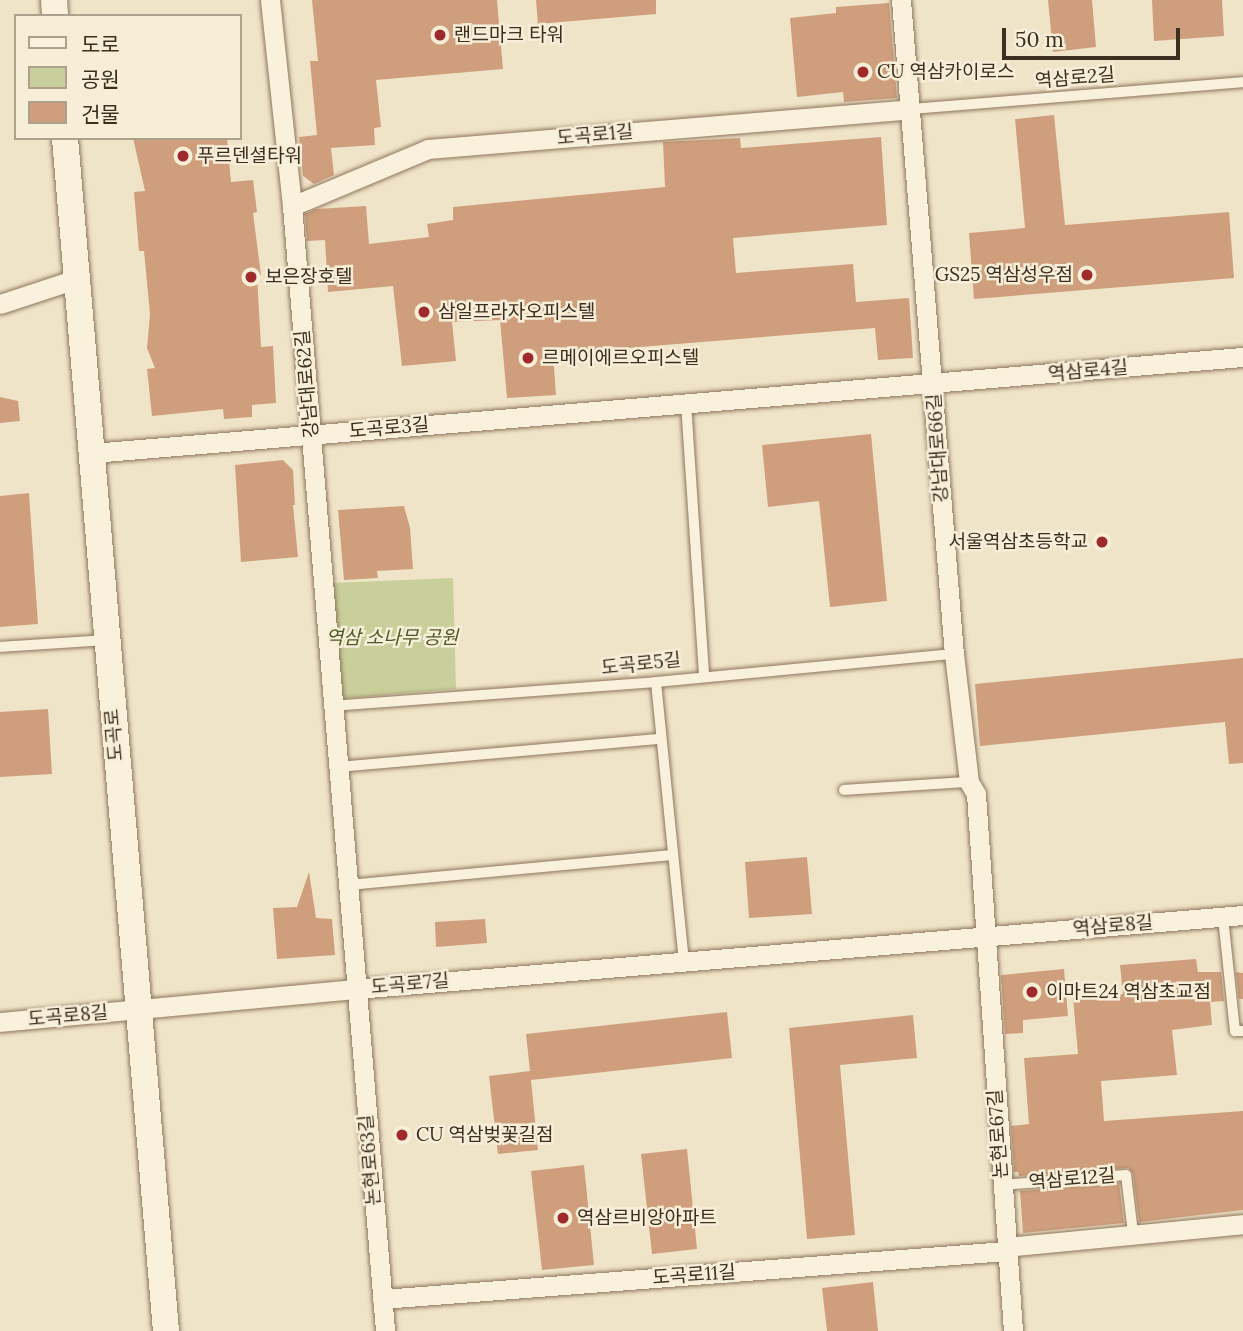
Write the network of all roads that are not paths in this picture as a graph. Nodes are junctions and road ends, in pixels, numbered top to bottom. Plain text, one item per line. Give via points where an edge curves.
1 (270, 0) edge
2 (901, 0) edge
3 (1243, 82) edge
4 (910, 108) junction
5 (65, 140) edge
6 (292, 206) junction
7 (76, 279) junction
8 (0, 304) edge
9 (1243, 357) edge
10 (933, 385) junction
11 (686, 402) junction
12 (311, 434) junction
13 (92, 453) junction
14 (106, 640) junction
15 (0, 647) edge
16 (954, 654) junction
17 (704, 675) junction
18 (656, 682) junction
19 (331, 706) junction
20 (661, 739) junction
21 (337, 768) junction
22 (969, 782) junction
23 (844, 790) dead end
24 (673, 855) junction
25 (348, 885) junction
26 (1233, 916) edge
27 (984, 936) junction
28 (684, 961) junction
29 (356, 989) junction
30 (136, 1010) junction
31 (0, 1022) edge
32 (1239, 1031) edge
33 (1002, 1185) junction
34 (1243, 1224) edge
35 (1133, 1233) junction
36 (1006, 1249) junction
37 (382, 1299) junction
38 (166, 1331) edge
39 (385, 1331) edge
40 (1013, 1331) edge

1 - 6 street, 강남대로62길
2 - 4 street, 강남대로66길
3 - 4 lane, 역삼로2길
4 - 6 street, 도곡로1길 via 428,149
4 - 10 street, 강남대로66길
5 - 7 main road, 도곡로
6 - 12 street, 강남대로62길
7 - 8 street
7 - 13 main road, 도곡로
9 - 10 street, 역삼로4길
10 - 11 street, 도곡로3길
10 - 16 street, 강남대로66길
11 - 12 street, 도곡로3길
11 - 17 lane
12 - 13 street, 도곡로3길
12 - 19 street, 강남대로62길
13 - 14 main road, 도곡로
14 - 15 lane
14 - 30 main road, 도곡로
16 - 17 lane, 도곡로5길
16 - 22 street, 강남대로66길
17 - 18 lane, 도곡로5길
18 - 19 lane, 도곡로5길
18 - 20 lane
19 - 21 street, 강남대로62길
20 - 21 lane
20 - 24 lane
21 - 25 street, 강남대로62길
22 - 23 lane
22 - 27 street, 강남대로66길 via 976,794
24 - 25 lane
24 - 28 lane
25 - 29 street, 강남대로62길
26 - 27 street, 역삼로8길
26 - 32 lane
27 - 28 street, 도곡로7길
27 - 33 street, 논현로67길
28 - 29 street, 도곡로7길
29 - 30 street, 도곡로7길
29 - 37 street, 논현로63길
30 - 31 street, 도곡로8길
30 - 38 main road, 도곡로
33 - 35 lane, 역삼로12길 via 1126,1175
33 - 36 street, 논현로67길
34 - 35 street
35 - 36 street
36 - 37 street, 도곡로11길
36 - 40 street, 논현로67길
37 - 39 street, 논현로63길

